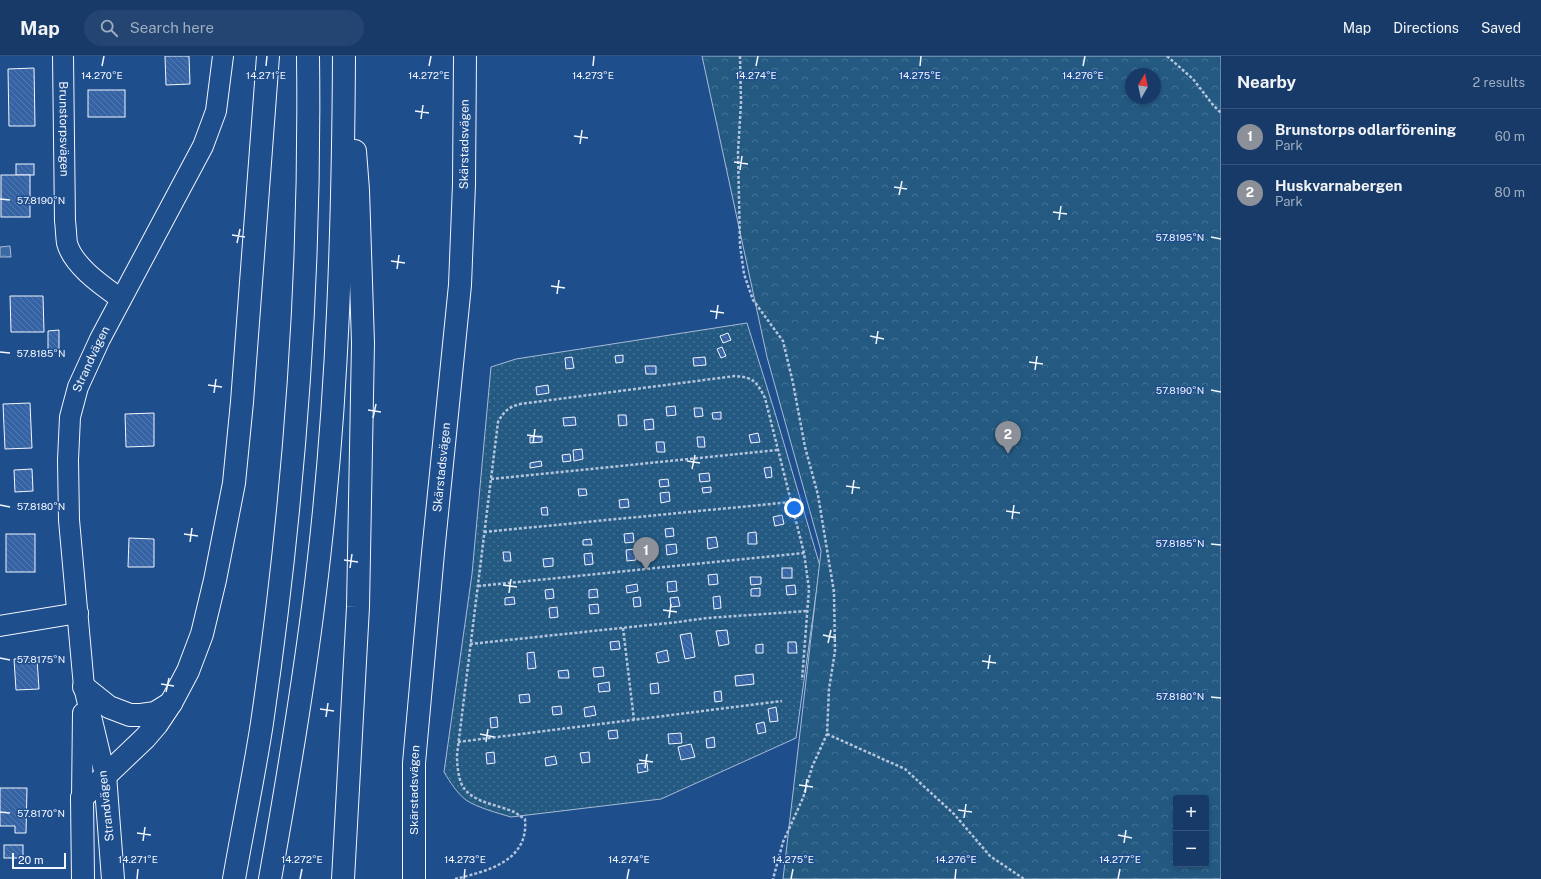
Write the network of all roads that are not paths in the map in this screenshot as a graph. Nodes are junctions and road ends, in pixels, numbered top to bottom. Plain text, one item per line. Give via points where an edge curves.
1 (62, 56) edge
2 (223, 56) edge
3 (268, 56) edge
4 (308, 56) edge
5 (345, 56) edge
6 (465, 56) edge
7 (121, 299) junction
8 (78, 613) junction
9 (0, 626) edge
10 (84, 687) junction
11 (171, 703) junction
12 (105, 775) junction
13 (82, 798) junction
14 (83, 879) edge
15 (113, 879) edge
16 (234, 879) edge
17 (270, 879) edge
18 (343, 879) edge
19 (414, 879) edge

1 - 7 street, Brunstorpsvägen via 65,221 68,244 75,259 95,280
2 - 7 street, Strandvägen via 216,111 203,146
3 - 11 main road via 234,483 202,634 188,671
4 - 16 main road via 309,132 301,354 284,553 262,725
5 - 17 main road via 336,357 326,488 296,733
5 - 18 main road via 358,190 363,343 358,606
6 - 19 main road, Skärstadsvägen via 460,285 432,553 414,763
7 - 8 street, Strandvägen via 78,387 70,417 70,520
8 - 9 street
8 - 10 street, Strandvägen
10 - 11 main road via 109,707 130,714 155,713
10 - 12 street, Strandvägen
10 - 13 street, Strandvägen
11 - 12 main road via 145,738
12 - 13 main road
12 - 15 main road, Strandvägen
13 - 14 main road, Strandvägen

